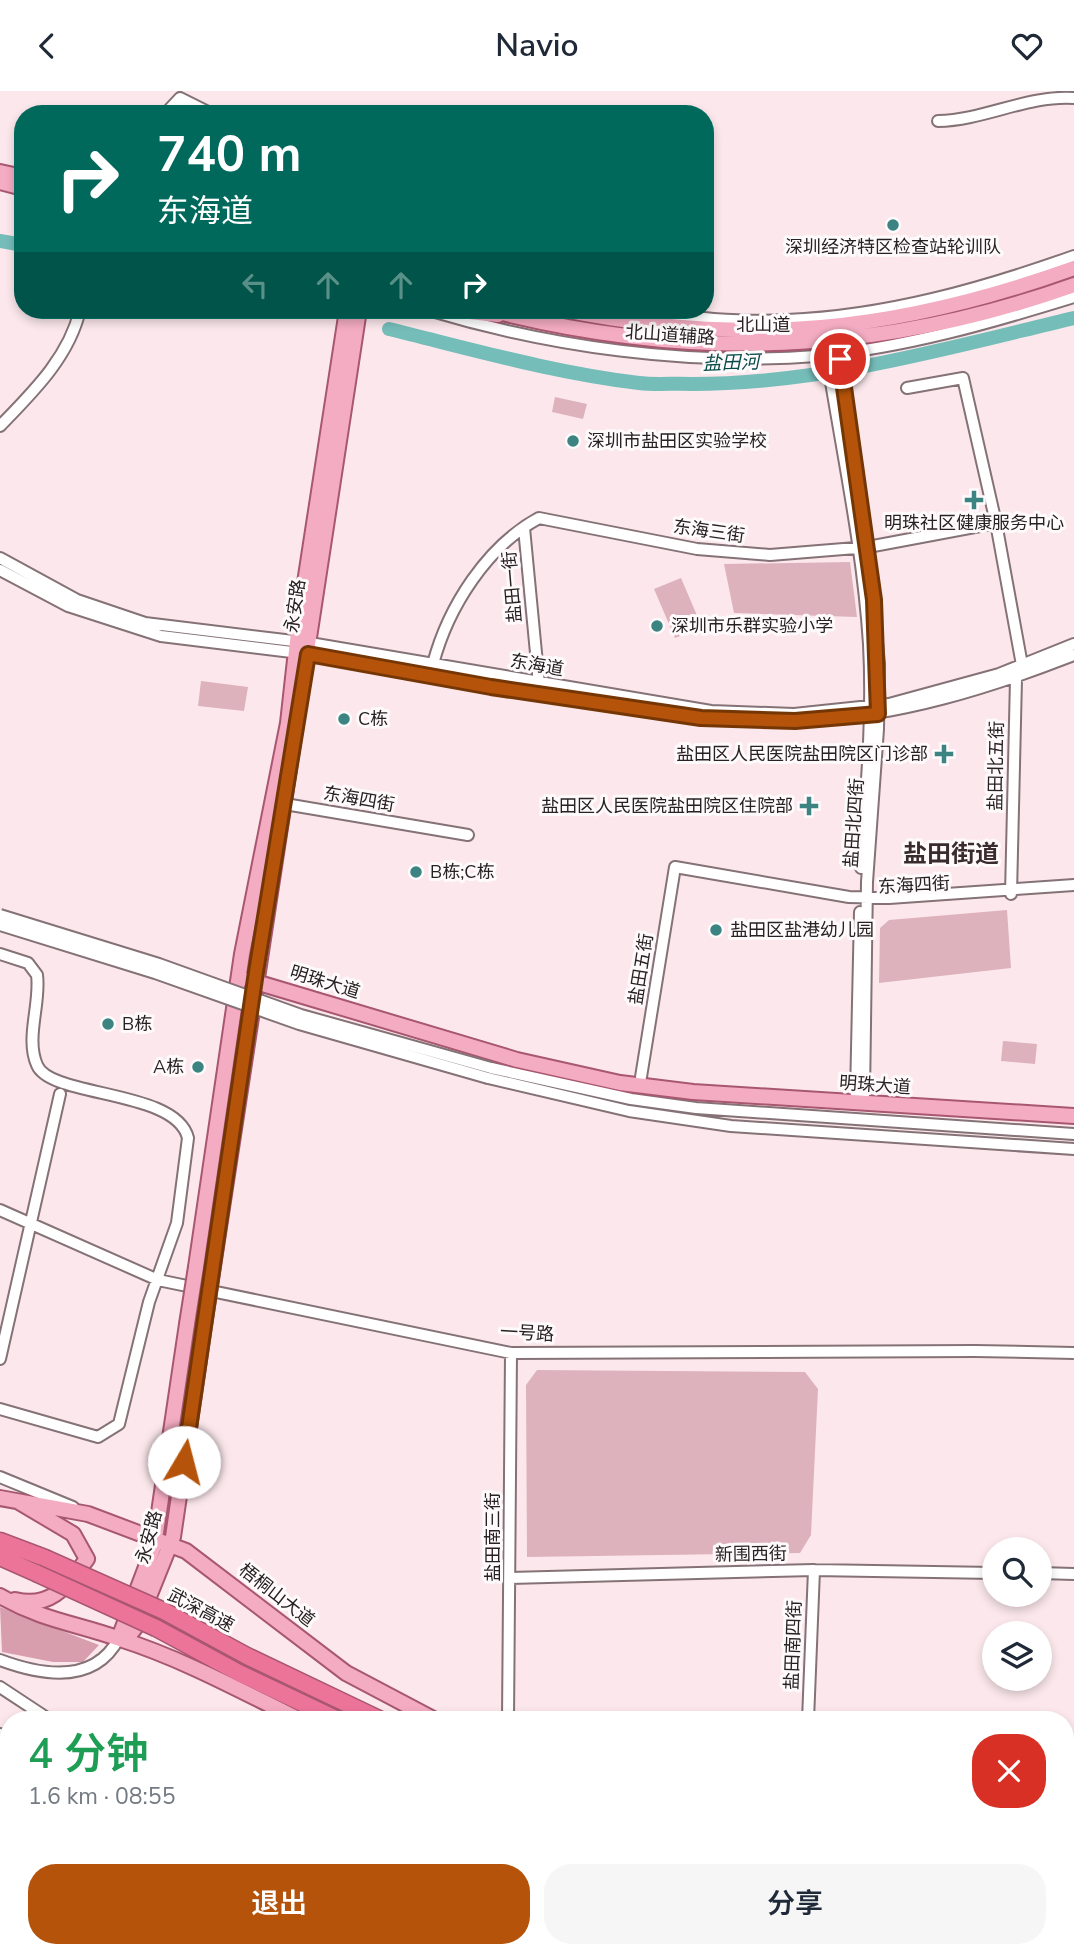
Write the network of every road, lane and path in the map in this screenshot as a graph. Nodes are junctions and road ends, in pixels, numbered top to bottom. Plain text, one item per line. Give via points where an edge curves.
1 (1074, 98) edge
2 (173, 105) edge
3 (194, 105) edge
4 (938, 121) dead end
5 (1074, 256) edge
6 (1074, 268) edge
7 (1074, 285) edge
8 (1074, 296) edge
9 (1000, 310) junction
10 (714, 317) edge
11 (77, 319) edge
12 (346, 319) edge
13 (358, 319) edge
14 (463, 319) edge
15 (530, 319) edge
16 (626, 319) edge
17 (824, 322) junction
18 (849, 352) junction
19 (816, 356) junction
20 (833, 363) junction
21 (907, 388) dead end
22 (2, 423) edge
23 (996, 523) junction
24 (524, 528) junction
25 (863, 548) junction
26 (0, 558) edge
27 (0, 571) edge
28 (1074, 644) edge
29 (303, 648) junction
30 (1074, 655) edge
31 (433, 664) junction
32 (1022, 665) junction
33 (1016, 679) junction
34 (539, 684) junction
35 (874, 710) junction
36 (285, 804) junction
37 (468, 835) dead end
38 (674, 870) joint
39 (1074, 885) edge
40 (1074, 892) edge
41 (1011, 893) junction
42 (863, 901) junction
43 (0, 915) edge
44 (0, 925) edge
45 (0, 954) edge
46 (239, 972) junction
47 (255, 978) junction
48 (490, 1073) junction
49 (641, 1077) junction
50 (60, 1094) dead end
51 (860, 1095) junction
52 (1074, 1107) edge
53 (1074, 1116) edge
54 (1074, 1134) edge
55 (1074, 1149) edge
56 (0, 1210) edge
57 (31, 1224) junction
58 (158, 1280) junction
59 (511, 1353) junction
60 (1074, 1353) edge
61 (0, 1359) edge
62 (0, 1409) edge
63 (0, 1477) edge
64 (0, 1498) edge
65 (16, 1500) junction
66 (161, 1504) junction
67 (88, 1514) junction
68 (176, 1516) junction
69 (128, 1527) junction
70 (156, 1537) junction
71 (0, 1541) edge
72 (171, 1544) junction
73 (0, 1557) edge
74 (201, 1561) junction
75 (814, 1570) junction
76 (982, 1573) edge
77 (1052, 1573) edge
78 (1074, 1574) edge
79 (510, 1578) junction
80 (0, 1595) edge
81 (119, 1638) junction
82 (0, 1660) edge
83 (0, 1687) edge
84 (36, 1711) edge
85 (282, 1711) edge
86 (319, 1711) edge
87 (362, 1711) edge
88 (418, 1711) edge
89 (508, 1711) edge
90 (808, 1711) edge

1 - 4 street via 1037,100 965,121
2 - 3 street via 180,98
5 - 17 street, 北山道辅路 via 945,296
6 - 17 main road, 北山道 via 949,307
7 - 9 main road, 北山道
8 - 9 main road
8 - 18 street, 北山道辅路 via 967,328
9 - 15 main road, 北山道 via 862,338 756,345 663,342
10 - 17 street, 北山道辅路
11 - 22 street via 50,370
12 - 29 main road, 永安路
13 - 29 main road, 永安路
14 - 19 street, 北山道辅路 via 542,339 607,348 698,356
16 - 17 main road, 北山道 via 696,330
18 - 19 street, 北山道辅路
18 - 20 street
19 - 20 street
20 - 25 street, 盐田北四街
21 - 23 street via 963,378
23 - 25 street, 东海三街
23 - 32 street
24 - 25 street, 东海三街 via 546,518 733,553 790,555
24 - 31 street via 494,553 470,583
24 - 34 street, 盐田一街
25 - 35 street, 盐田北四街
26 - 29 street, 东海道 via 78,600 145,623
27 - 29 street, 东海道 via 68,606 141,632
28 - 32 street, 东海道
29 - 31 street, 东海道
29 - 35 street, 东海道 via 671,715 762,721
29 - 36 main road, 永安路
29 - 46 main road, 永安路
30 - 33 street, 东海道
31 - 34 street, 东海道
32 - 35 street, 东海道
33 - 35 street, 东海道 via 918,707
33 - 41 street, 盐田北五街
34 - 35 street, 东海道 via 738,713
35 - 42 street, 盐田北四街
36 - 37 street, 东海四街
36 - 47 main road, 永安路
38 - 42 street, 东海四街
38 - 49 street, 盐田五街
39 - 41 street, 东海四街
40 - 41 street, 东海四街
41 - 42 street, 东海四街
42 - 51 street, 盐田北四街
43 - 48 street, 明珠大道, bridge
44 - 48 street, 明珠大道, bridge via 299,1024
45 - 58 street via 28,963 37,975 33,1055 40,1072 54,1080 117,1094 175,1119 186,1129 186,1176 177,1223
46 - 47 main road, 明珠大道
46 - 66 main road, 永安路, bridge
47 - 49 main road, 明珠大道 via 520,1053
47 - 53 main road, 明珠大道 via 517,1060 620,1083 707,1093
47 - 68 main road, 永安路, bridge
48 - 54 street, 明珠大道 via 696,1108
48 - 55 street, 明珠大道 via 629,1111 731,1126
49 - 51 main road, 明珠大道
50 - 57 street
51 - 52 main road, 明珠大道
56 - 57 street, 一号路
57 - 58 street, 一号路
57 - 61 street
58 - 59 street, 一号路
58 - 62 street via 124,1412 109,1433 99,1437
59 - 60 street, 一号路, bridge
59 - 79 street, 盐田南三街
63 - 67 street, 梧桐山大道
64 - 65 main road, 梧桐山大道
65 - 67 main road, 梧桐山大道
65 - 80 main road via 73,1534 87,1559 65,1588 46,1600 23,1602
66 - 69 main road via 149,1517
66 - 70 main road, 永安路
67 - 69 main road, 梧桐山大道
68 - 72 main road, 永安路
68 - 74 main road via 184,1540
69 - 70 main road, 梧桐山大道
70 - 72 main road, 梧桐山大道
70 - 81 main road, 永安路
71 - 87 highway, 武深高速, bridge via 164,1611
72 - 74 main road, 梧桐山大道
72 - 81 main road, 永安路 via 138,1624
73 - 86 highway, bridge
74 - 88 main road, 梧桐山大道 via 346,1674
75 - 76 street, 新围西街
75 - 79 street, 新围西街
75 - 90 street, 盐田南四街
77 - 78 street
79 - 89 street, 盐田南三街
80 - 81 main road via 38,1616
81 - 82 street, 永安路 via 106,1659 81,1671 34,1669
81 - 85 main road
83 - 84 street

